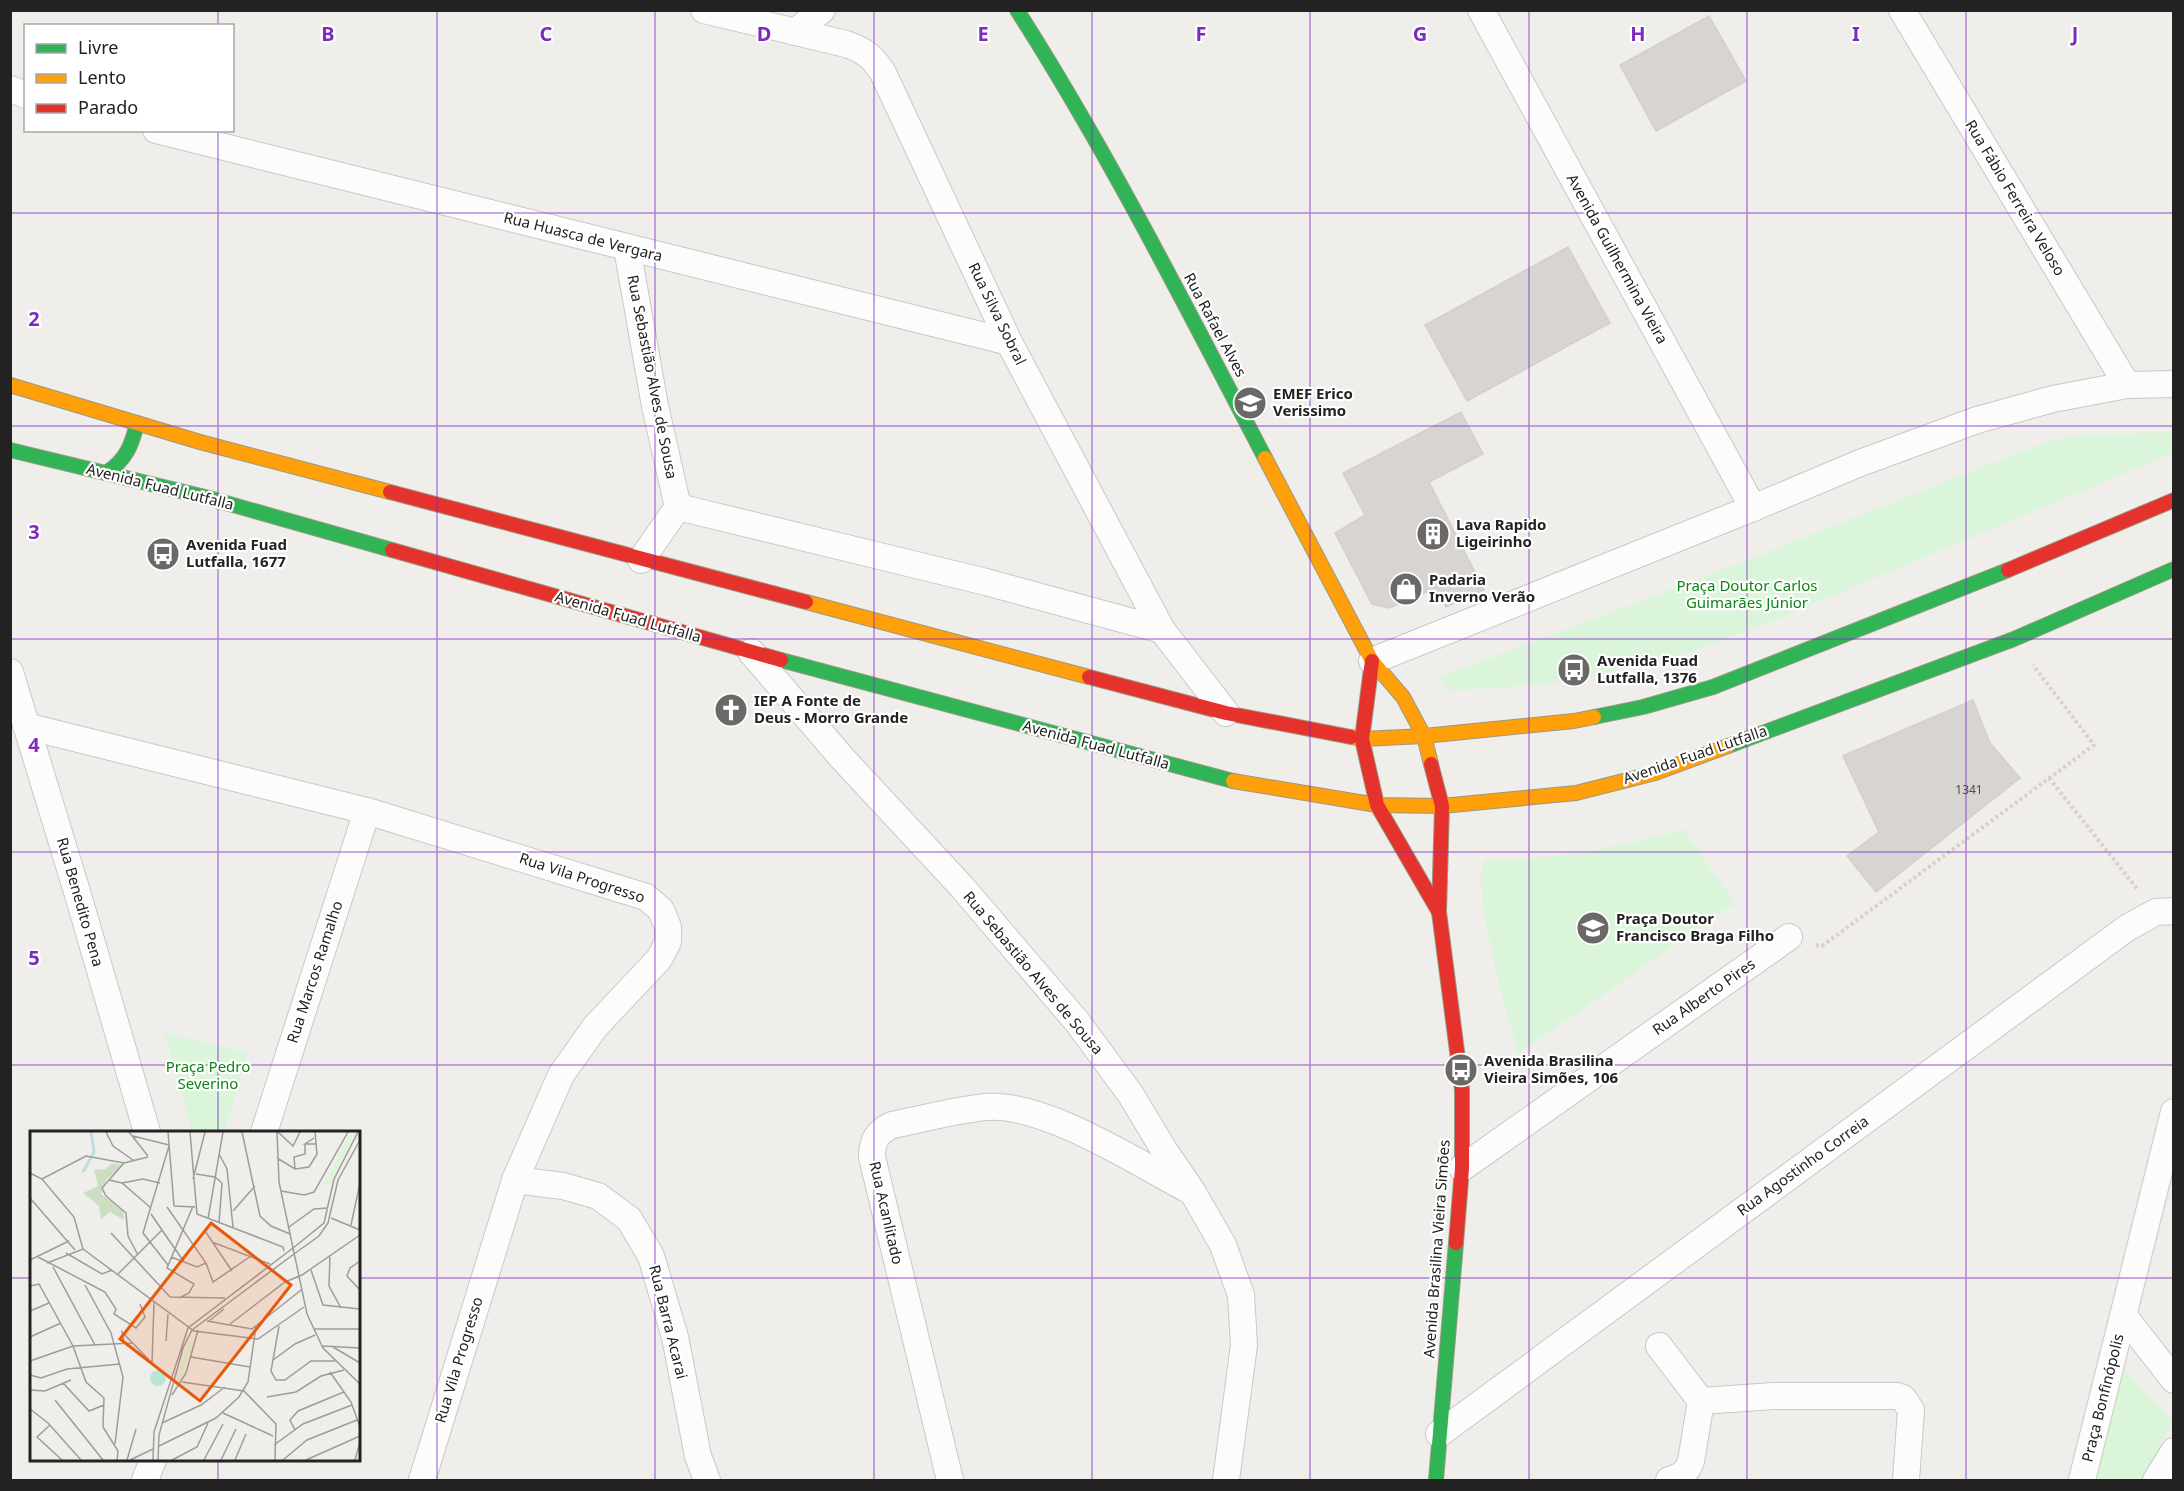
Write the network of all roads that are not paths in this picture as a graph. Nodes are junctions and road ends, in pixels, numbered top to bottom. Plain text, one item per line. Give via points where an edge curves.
1 (704, 10) edge
2 (822, 10) edge
3 (1017, 10) edge
4 (1481, 10) edge
5 (1902, 10) edge
6 (795, 32) junction
7 (164, 132) edge
8 (627, 248) junction
9 (1010, 342) junction
10 (2174, 384) edge
11 (10, 385) edge
12 (2127, 385) junction
13 (137, 423) junction
14 (10, 450) edge
15 (106, 473) junction
16 (2174, 500) edge
17 (678, 507) junction
18 (1753, 508) junction
19 (642, 560) junction
20 (2174, 569) edge
21 (1162, 630) junction
22 (751, 652) junction
23 (1372, 662) junction
24 (10, 672) edge
25 (1226, 713) junction
26 (27, 726) junction
27 (1424, 736) junction
28 (1362, 739) junction
29 (1377, 805) junction
30 (1442, 806) junction
31 (367, 811) junction
32 (2165, 911) edge
33 (1439, 912) junction
34 (1789, 937) road end
35 (2174, 1112) edge
36 (147, 1131) edge
37 (264, 1131) edge
38 (1462, 1168) junction
39 (515, 1180) junction
40 (1192, 1191) junction
41 (2124, 1316) junction
42 (1659, 1346) dead end
43 (2174, 1380) edge
44 (1701, 1401) junction
45 (1439, 1434) junction
46 (2174, 1451) edge
47 (698, 1456) junction
48 (153, 1461) edge
49 (145, 1480) edge
50 (422, 1480) edge
51 (689, 1480) edge
52 (707, 1480) edge
53 (950, 1480) edge
54 (1226, 1480) edge
55 (1436, 1480) edge
56 (1669, 1480) edge
57 (1906, 1480) edge
58 (2082, 1480) edge
59 (2156, 1480) edge

1 - 6 street, Rua Silva Sobral
2 - 6 street
3 - 23 main road, Rua Rafael Alves via 1165,266
4 - 18 street, Avenida Guilhermina Vieira
5 - 12 street, Rua Fábio Ferreira Veloso
6 - 9 street, Rua Silva Sobral via 846,44 874,59
7 - 8 street, Rua Huasca de Vergara
8 - 9 street, Rua Huasca de Vergara
8 - 17 street, Rua Sebastião Alves de Sousa via 655,406
9 - 21 street, Rua Silva Sobral
10 - 12 street
11 - 13 main road
12 - 18 street via 2053,399 1977,420
13 - 15 main road via 131,451
13 - 19 main road
14 - 15 main road, Avenida Fuad Lutfalla
15 - 22 main road, Avenida Fuad Lutfalla
16 - 27 main road via 1713,687 1574,721
17 - 19 street
17 - 21 street via 986,582
18 - 23 street
19 - 25 main road
20 - 30 main road, Avenida Fuad Lutfalla via 2014,639 1654,773 1576,793
21 - 25 street, Rua Silva Sobral
22 - 29 main road, Avenida Fuad Lutfalla via 1235,782
22 - 40 street, Rua Sebastião Alves de Sousa via 1078,1023 1131,1095
23 - 27 main road, Avenida Brasilina Vieira Simões via 1403,697
23 - 28 main road, Avenida Brasilina Vieira Simões
24 - 26 street, Rua Benedito Pena
25 - 28 main road
26 - 31 street, Rua Vila Progresso
26 - 36 street, Rua Benedito Pena
27 - 28 main road
27 - 30 main road, Avenida Brasilina Vieira Simões
28 - 29 main road, Avenida Brasilina Vieira Simões
29 - 30 main road, Avenida Fuad Lutfalla
29 - 33 main road, Avenida Brasilina Vieira Simões
30 - 33 main road, Avenida Brasilina Vieira Simões
31 - 37 street, Rua Marcos Ramalho
31 - 39 street, Rua Vila Progresso via 646,897 661,910 668,927 668,942 659,959 595,1027 561,1075
32 - 45 street, Rua Agostinho Correia via 2127,928
33 - 38 main road, Avenida Brasilina Vieira Simões via 1462,1090
34 - 38 street, Rua Alberto Pires
35 - 41 street, Praça Bonfinópolis
38 - 45 main road, Avenida Brasilina Vieira Simões
39 - 47 street, Rua Barra Acarai via 562,1186 598,1196 629,1219 651,1256 675,1337
39 - 50 street, Rua Vila Progresso
40 - 53 street, Rua Acanlitado via 1084,1134 1037,1114 1011,1108 987,1107 892,1125 876,1137 872,1157
40 - 54 street, Rua Sebastião Alves de Sousa via 1223,1245 1241,1295 1244,1345
41 - 43 street
41 - 58 street, Praça Bonfinópolis
42 - 44 street
44 - 56 street via 1688,1470
44 - 57 street via 1774,1396 1903,1398 1911,1410
45 - 55 main road, Avenida Brasilina Vieira Simões
46 - 59 street
47 - 51 street
47 - 52 street, Rua Barra Acarai
48 - 49 street

